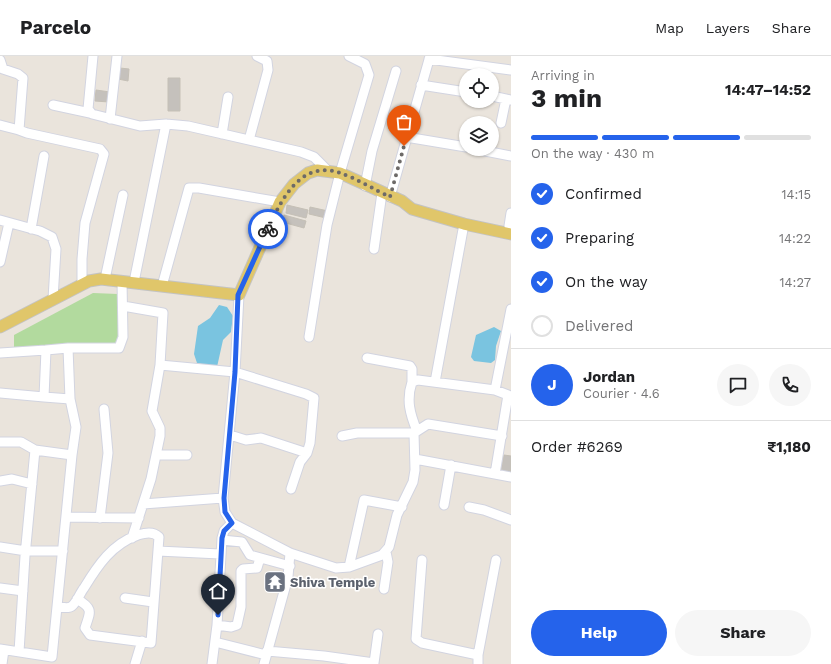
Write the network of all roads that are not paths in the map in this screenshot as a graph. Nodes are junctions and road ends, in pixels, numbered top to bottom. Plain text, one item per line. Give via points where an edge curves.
1 (93, 56) edge
2 (117, 56) edge
3 (259, 56) edge
4 (349, 56) edge
5 (430, 57) edge
6 (0, 60) edge
7 (511, 70) edge
8 (396, 71) dead end
9 (421, 85) junction
10 (459, 91) edge
11 (228, 97) dead end
12 (499, 97) edge
13 (509, 99) edge
14 (53, 105) dead end
15 (90, 113) junction
16 (110, 119) junction
17 (501, 123) dead end
18 (166, 124) junction
19 (0, 125) edge
20 (19, 130) junction
21 (222, 134) junction
22 (406, 137) junction
23 (249, 140) junction
24 (459, 146) edge
25 (499, 154) edge
26 (44, 156) dead end
27 (511, 156) edge
28 (327, 170) junction
29 (340, 173) junction
30 (365, 186) junction
31 (123, 195) dead end
32 (386, 195) junction
33 (402, 201) junction
34 (280, 202) junction
35 (511, 213) edge
36 (5, 221) edge
37 (464, 224) junction
38 (31, 229) junction
39 (510, 229) edge
40 (374, 249) dead end
41 (0, 262) edge
42 (105, 279) junction
43 (122, 281) junction
44 (134, 282) junction
45 (82, 284) junction
46 (162, 286) junction
47 (238, 295) junction
48 (53, 299) junction
49 (123, 306) junction
50 (511, 309) edge
51 (0, 327) edge
52 (309, 337) dead end
53 (68, 348) junction
54 (46, 350) junction
55 (0, 353) edge
56 (367, 358) dead end
57 (160, 365) junction
58 (235, 372) junction
59 (412, 382) junction
60 (435, 382) junction
61 (495, 390) junction
62 (0, 393) edge
63 (44, 397) junction
64 (70, 399) junction
65 (104, 408) dead end
66 (509, 411) edge
67 (415, 432) junction
68 (230, 435) junction
69 (342, 436) dead end
70 (502, 436) junction
71 (0, 442) edge
72 (35, 450) junction
73 (307, 453) junction
74 (72, 455) junction
75 (157, 455) junction
76 (187, 455) dead end
77 (415, 459) junction
78 (451, 465) junction
79 (495, 474) junction
80 (511, 477) edge
81 (0, 481) edge
82 (32, 484) junction
83 (291, 489) dead end
84 (224, 498) junction
85 (144, 504) junction
86 (444, 504) dead end
87 (402, 507) junction
88 (469, 507) dead end
89 (66, 517) junction
90 (100, 518) junction
91 (139, 518) junction
92 (511, 520) edge
93 (232, 523) junction
94 (132, 538) junction
95 (222, 540) junction
96 (0, 547) edge
97 (26, 551) junction
98 (63, 551) junction
99 (158, 551) junction
100 (290, 552) junction
101 (386, 552) junction
102 (220, 554) junction
103 (260, 558) junction
104 (422, 560) dead end
105 (496, 560) dead end
106 (290, 566) junction
107 (349, 567) junction
108 (0, 588) edge
109 (384, 590) dead end
110 (23, 591) junction
111 (125, 598) dead end
112 (77, 599) junction
113 (153, 602) junction
114 (57, 607) junction
115 (217, 625) junction
116 (378, 634) dead end
117 (142, 641) junction
118 (215, 642) junction
119 (2, 650) edge
120 (19, 652) junction
121 (266, 653) junction
122 (478, 659) edge
123 (35, 660) edge
124 (374, 663) edge
125 (2, 664) edge
126 (135, 664) edge
127 (212, 664) edge
128 (264, 664) edge

1 - 15 street via 88,109
2 - 16 street
3 - 23 street via 267,61 268,70
4 - 29 street via 365,64 369,74
5 - 7 street
5 - 9 street
6 - 20 street via 3,69 23,78
8 - 30 street
9 - 10 street
9 - 22 street
11 - 21 street
12 - 13 street
13 - 17 street
14 - 15 street
15 - 16 street
16 - 18 street via 145,126
18 - 21 street
18 - 44 street
19 - 20 street
20 - 45 street via 100,149 104,154 85,223
21 - 23 street
22 - 24 street
22 - 32 street
23 - 28 street via 308,154
25 - 27 street
26 - 38 street
28 - 29 main road
28 - 34 main road via 308,173 294,184
29 - 30 main road
29 - 52 street via 327,225
30 - 32 main road
31 - 42 street
32 - 33 main road
32 - 40 street
33 - 37 main road via 412,209
33 - 39 main road
34 - 46 street via 188,188
34 - 47 main road
35 - 39 street
36 - 38 street
36 - 41 street
37 - 39 main road
37 - 60 street
38 - 48 street via 52,237 55,242
42 - 43 main road
42 - 45 main road
43 - 44 main road
43 - 49 street
44 - 46 main road
45 - 48 main road
46 - 47 main road
47 - 58 street
48 - 51 main road
49 - 53 street via 123,337 119,348
49 - 57 street via 163,313
50 - 61 street
53 - 54 street
53 - 64 street
54 - 55 street
54 - 63 street
56 - 59 street via 410,366
57 - 58 street
57 - 75 street via 152,411 160,428
58 - 68 street
58 - 73 street via 314,398 312,432
59 - 60 street
59 - 67 street via 409,410
60 - 61 street
61 - 66 street via 508,395
62 - 63 street
63 - 64 street
64 - 74 street via 76,427
65 - 90 street via 108,453
66 - 70 street
67 - 69 street via 357,433
67 - 70 street via 428,424
67 - 77 street
68 - 73 street via 246,440 265,438
68 - 84 street
70 - 79 street
71 - 72 street via 21,442
72 - 74 street
72 - 82 street
73 - 83 street via 302,458
74 - 89 street
75 - 76 street
75 - 85 street
77 - 78 street
77 - 87 street via 413,482
78 - 79 street
78 - 86 street
79 - 80 street
81 - 82 street via 12,479
82 - 97 street
84 - 85 street
84 - 93 street via 225,512
85 - 91 street
87 - 101 street
87 - 107 street via 364,500
88 - 92 street
89 - 90 street
89 - 98 street
90 - 91 street
91 - 94 street
93 - 95 street via 224,531
93 - 100 street
94 - 99 street via 146,533 156,534
94 - 112 street via 108,553
95 - 102 street
95 - 103 street via 242,542 250,555
96 - 97 street
97 - 98 street
97 - 110 street
98 - 114 street
99 - 102 street
99 - 113 street
100 - 106 street
100 - 107 street via 336,568
101 - 107 street
101 - 109 street via 388,562
102 - 115 street
103 - 106 street
103 - 115 street via 257,568 241,571 241,607 237,625
104 - 122 street via 416,639
105 - 122 street
106 - 121 street
108 - 110 street
110 - 120 street
111 - 113 street
112 - 114 street via 70,608
112 - 117 street via 86,604 90,611 86,632 94,636
113 - 117 street via 151,642
114 - 123 street via 52,657
115 - 118 street
116 - 124 street
117 - 126 street
118 - 121 street
118 - 127 street
119 - 120 street
119 - 125 street
120 - 123 street
121 - 124 street via 324,656
121 - 128 street

